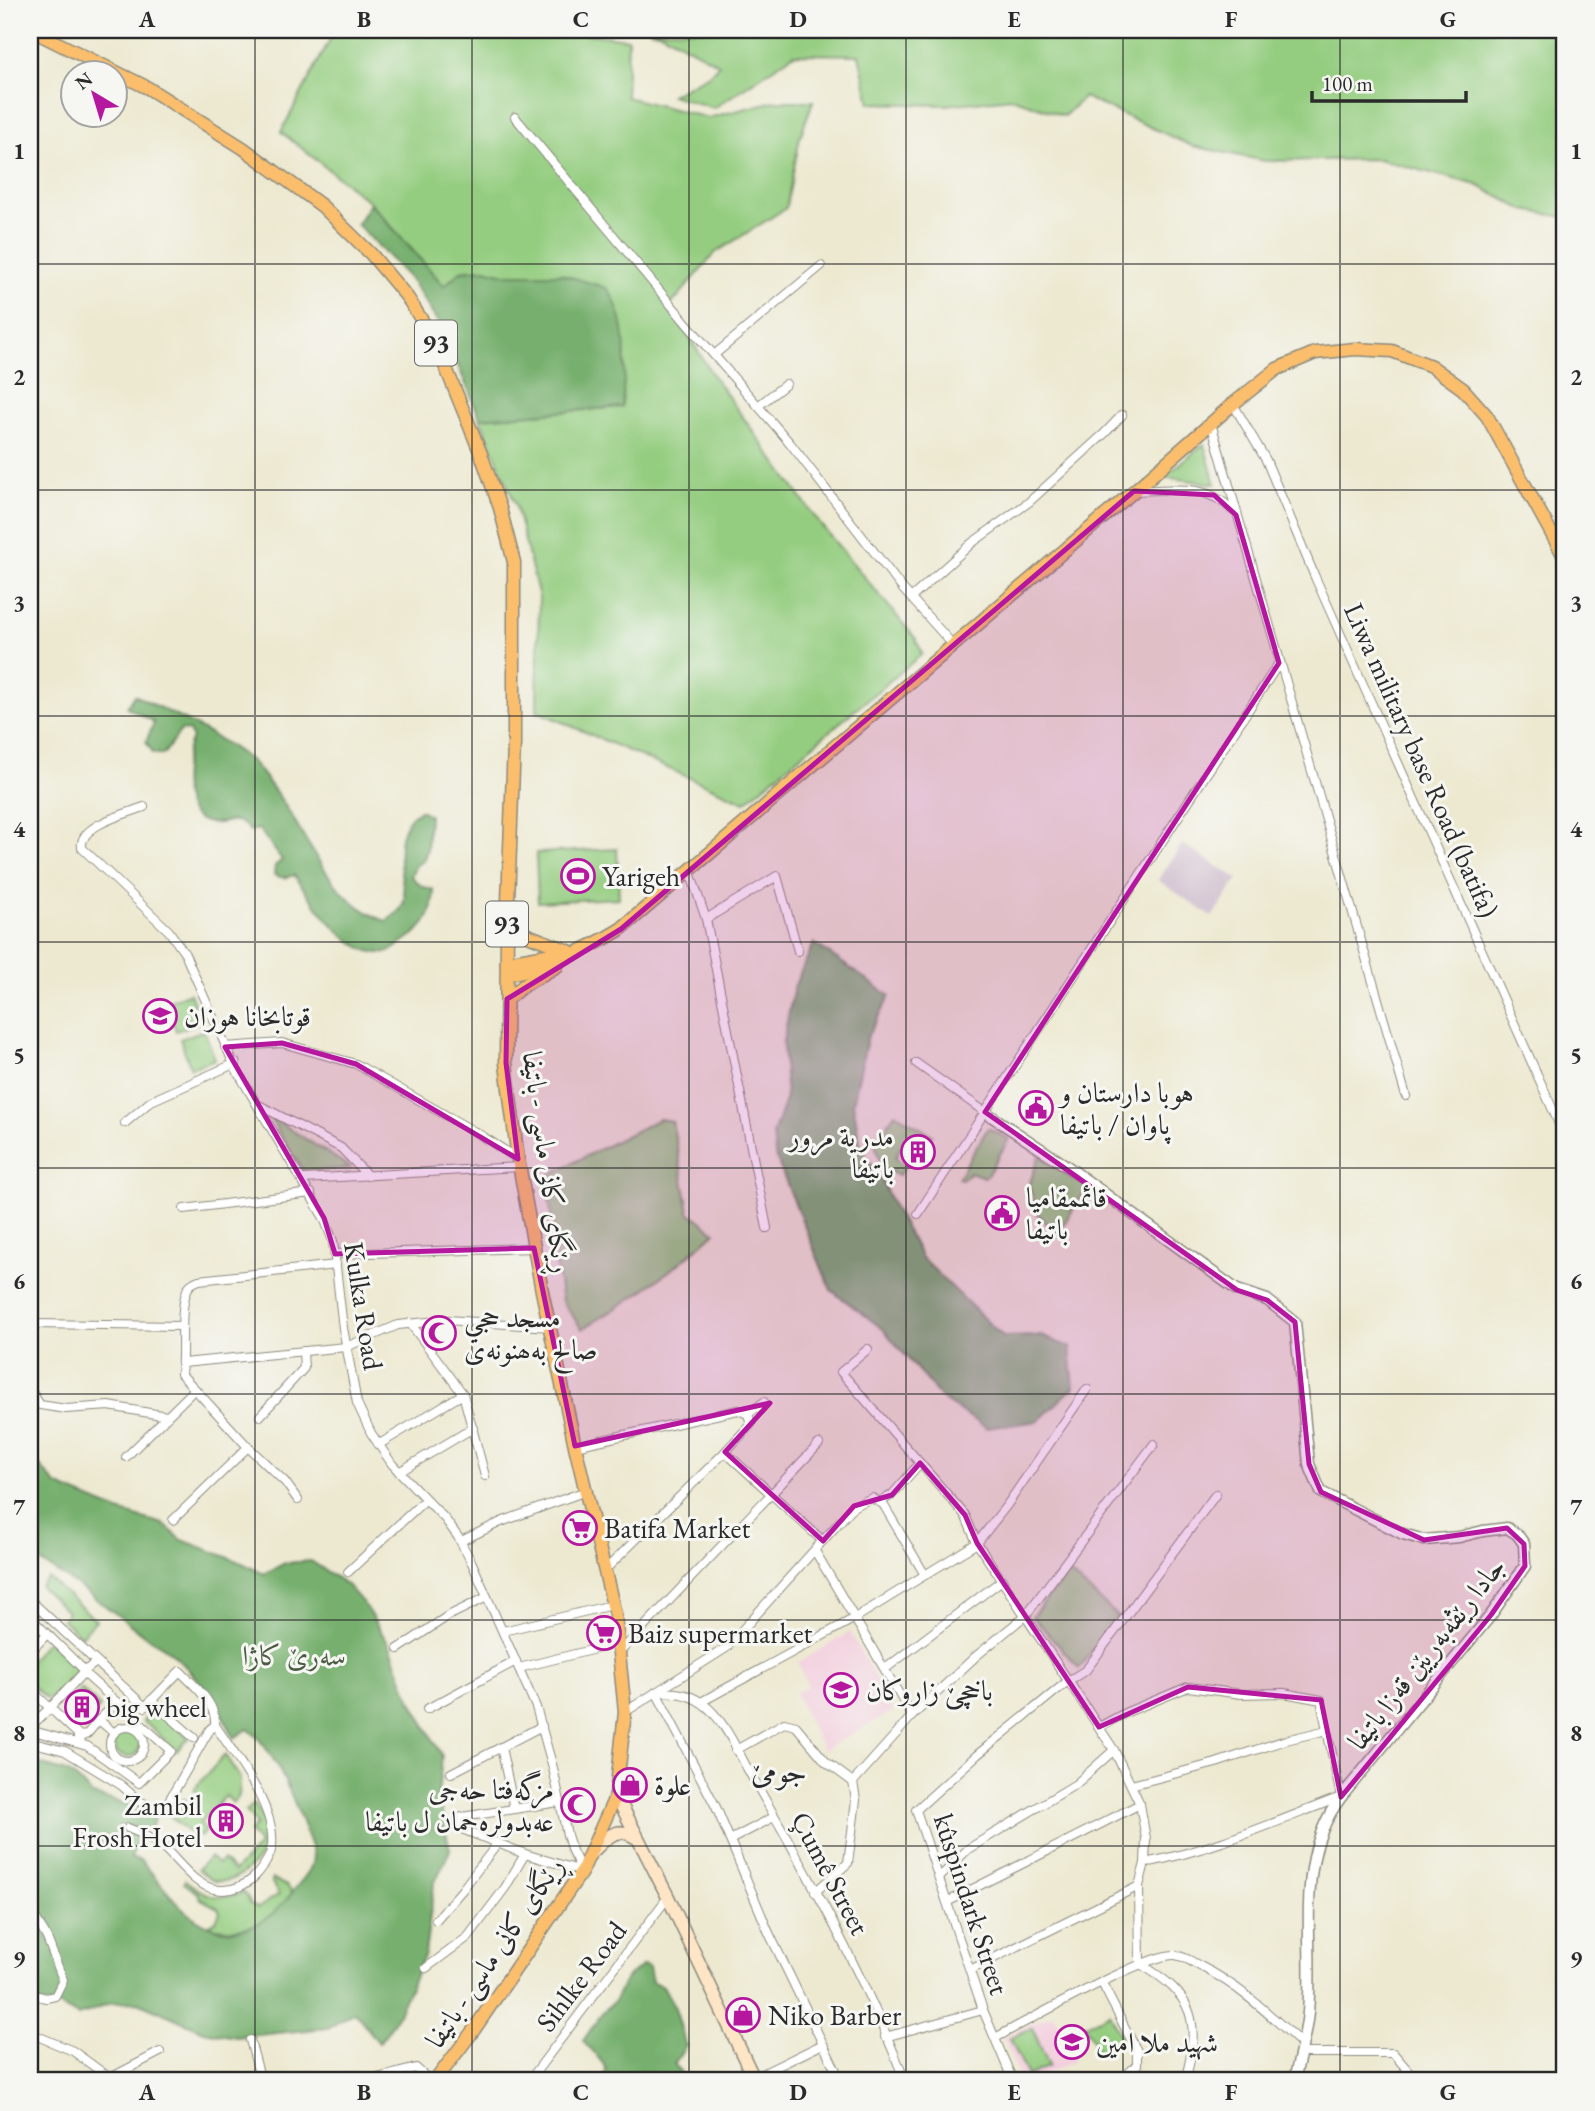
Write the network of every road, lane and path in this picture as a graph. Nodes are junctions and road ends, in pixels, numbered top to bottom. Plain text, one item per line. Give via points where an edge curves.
1 (30, 30) edge
2 (515, 117) dead end
3 (821, 267) dead end
4 (714, 355) junction
5 (786, 384) dead end
6 (1233, 404) junction
7 (758, 406) junction
8 (1122, 415) dead end
9 (1211, 423) junction
10 (1134, 491) junction
11 (1236, 515) junction
12 (1565, 558) edge
13 (911, 598) junction
14 (954, 646) junction
15 (1279, 663) junction
16 (144, 807) dead end
17 (690, 872) junction
18 (706, 919) junction
19 (507, 927) junction
20 (797, 951) dead end
21 (572, 952) junction
22 (508, 968) junction
23 (507, 999) junction
24 (225, 1047) junction
25 (916, 1063) dead end
26 (235, 1064) junction
27 (1406, 1096) dead end
28 (257, 1104) junction
29 (985, 1112) junction
30 (125, 1123) dead end
31 (1565, 1137) edge
32 (519, 1163) junction
33 (368, 1175) junction
34 (303, 1179) junction
35 (310, 1193) junction
36 (184, 1209) dead end
37 (918, 1214) dead end
38 (767, 1228) dead end
39 (534, 1248) junction
40 (335, 1254) junction
41 (336, 1265) junction
42 (410, 1323) junction
43 (30, 1324) edge
44 (183, 1326) junction
45 (550, 1327) junction
46 (346, 1347) junction
47 (868, 1349) dead end
48 (303, 1351) junction
49 (183, 1363) junction
50 (195, 1389) junction
51 (1087, 1389) dead end
52 (30, 1390) edge
53 (463, 1394) junction
54 (764, 1402) dead end
55 (748, 1414) junction
56 (167, 1416) junction
57 (260, 1416) dead end
58 (473, 1428) junction
59 (819, 1444) dead end
60 (1154, 1444) dead end
61 (378, 1445) junction
62 (575, 1446) junction
63 (248, 1447) junction
64 (725, 1452) junction
65 (126, 1457) dead end
66 (920, 1464) junction
67 (399, 1472) junction
68 (485, 1476) dead end
69 (586, 1491) junction
70 (769, 1494) junction
71 (1216, 1494) dead end
72 (298, 1500) dead end
73 (425, 1500) junction
74 (879, 1502) junction
75 (173, 1520) dead end
76 (461, 1541) junction
77 (823, 1541) junction
78 (977, 1543) junction
79 (816, 1551) junction
80 (604, 1571) junction
81 (348, 1572) dead end
82 (925, 1575) junction
83 (1002, 1580) junction
84 (487, 1597) junction
85 (30, 1600) edge
86 (612, 1605) junction
87 (1026, 1615) junction
88 (30, 1617) edge
89 (855, 1618) junction
90 (503, 1631) junction
91 (47, 1634) junction
92 (620, 1647) junction
93 (398, 1649) dead end
94 (30, 1652) edge
95 (96, 1662) junction
96 (518, 1665) junction
97 (885, 1669) junction
98 (85, 1672) junction
99 (1068, 1681) junction
100 (30, 1689) edge
101 (656, 1692) junction
102 (151, 1700) junction
103 (117, 1702) junction
104 (701, 1702) junction
105 (50, 1708) junction
106 (427, 1709) dead end
107 (625, 1712) junction
108 (912, 1716) junction
109 (99, 1720) junction
110 (215, 1725) junction
111 (542, 1726) junction
112 (1099, 1727) junction
113 (142, 1729) junction
114 (33, 1730) edge
115 (1327, 1730) junction
116 (114, 1733) junction
117 (81, 1737) junction
118 (194, 1738) dead end
119 (71, 1741) junction
120 (30, 1742) edge
121 (502, 1747) junction
122 (736, 1750) junction
123 (1114, 1751) junction
124 (140, 1756) junction
125 (113, 1760) junction
126 (153, 1769) junction
127 (451, 1773) dead end
128 (853, 1782) junction
129 (1131, 1785) junction
130 (616, 1795) junction
131 (1341, 1797) junction
132 (559, 1802) junction
133 (1140, 1804) junction
134 (514, 1809) junction
135 (775, 1817) junction
136 (128, 1828) dead end
137 (639, 1839) junction
138 (730, 1840) junction
139 (498, 1843) junction
140 (525, 1854) junction
141 (589, 1855) junction
142 (1146, 1863) junction
143 (582, 1871) junction
144 (939, 1878) junction
145 (1139, 1886) junction
146 (815, 1892) junction
147 (668, 1897) junction
148 (947, 1902) junction
149 (30, 1908) edge
150 (436, 1920) dead end
151 (1140, 1964) junction
152 (426, 1968) dead end
153 (970, 1969) junction
154 (1102, 1983) junction
155 (30, 1994) edge
156 (983, 2010) junction
157 (30, 2033) edge
158 (886, 2037) junction
159 (995, 2038) junction
160 (250, 2040) dead end
161 (823, 2044) junction
162 (1301, 2049) junction
163 (160, 2052) dead end
164 (753, 2076) edge
165 (112, 2080) edge
166 (261, 2081) edge
167 (366, 2081) edge
168 (432, 2081) edge
169 (529, 2081) edge
170 (728, 2081) edge
171 (841, 2081) edge
172 (905, 2081) edge
173 (1013, 2081) edge
174 (1120, 2081) edge
175 (1185, 2081) edge
176 (1294, 2081) edge
177 (1417, 2081) edge

1 - 19 main road, ڕێگای کانی ماسی - باتيفا / 93 via 148,88 224,135 322,206 371,254 435,341 481,454 514,562
2 - 4 street
3 - 4 street
4 - 7 street
5 - 7 street
6 - 9 main road
6 - 12 main road via 1277,369 1315,353 1392,351 1431,366 1463,388 1487,416
6 - 31 street, Liwa military base Road (batifa) via 1266,460
7 - 13 street
8 - 13 street via 1029,502 972,543
9 - 10 main road
9 - 11 street
10 - 11 street via 1199,490 1226,503
10 - 14 main road
11 - 15 street
13 - 14 street
14 - 17 main road
15 - 27 street
15 - 29 street
16 - 24 street, Kulka Road via 93,827 83,834 82,848 169,931 185,954
17 - 18 street
17 - 21 main road via 621,929
18 - 20 street via 777,876
18 - 38 street
19 - 21 main road
19 - 22 main road, ڕێگای کانی ماسی - باتيفا / 93
21 - 22 main road
21 - 23 main road via 571,958
22 - 23 main road, ڕێگای کانی ماسی - باتيفا / 93
23 - 32 main road, ڕێگای کانی ماسی - باتيفا / 93 via 506,1063
24 - 26 street, Kulka Road
24 - 32 street via 282,1043 356,1064
25 - 29 street
26 - 28 street, Kulka Road
26 - 30 street via 151,1101
28 - 33 street via 341,1148
28 - 34 street, Kulka Road
29 - 37 street
29 - 131 street, جادا رێڤه‌به‌ريێن قه‌زا باتيفا via 1237,1290 1267,1300 1295,1321 1309,1464 1321,1492 1424,1540 1507,1528 1524,1544 1525,1566 1491,1615
32 - 33 street
32 - 39 main road, ڕێگای کانی ماسی - باتيفا / 93
33 - 34 street
34 - 35 street, Kulka Road
35 - 36 street
35 - 40 street, Kulka Road
39 - 40 street
39 - 45 main road, ڕێگای کانی ماسی - باتيفا / 93
40 - 41 street, Kulka Road
41 - 44 street via 191,1283 186,1290
41 - 46 street, Kulka Road
42 - 45 street via 447,1320
42 - 46 street
42 - 53 street
43 - 44 street
44 - 49 street
45 - 62 main road, ڕێگای کانی ماسی - باتيفا / 93
46 - 48 street
46 - 61 street, Kulka Road via 357,1403
47 - 66 street via 841,1372
48 - 49 street
48 - 57 street via 304,1368
49 - 50 street via 181,1374
50 - 56 street
50 - 63 street
51 - 78 street
52 - 56 street via 40,1405 66,1409 109,1406
53 - 58 street
53 - 61 street
54 - 55 street
55 - 62 street via 738,1410
55 - 64 street via 751,1424
56 - 65 street
58 - 67 street
58 - 68 street
59 - 70 street
60 - 87 street
61 - 67 street, Kulka Road
62 - 69 main road, ڕێگای کانی ماسی - باتيفا / 93
63 - 72 street
63 - 75 street
64 - 70 street
64 - 80 street
66 - 74 street via 892,1495
66 - 78 street via 965,1515
67 - 73 street, Kulka Road
69 - 76 street
69 - 80 main road, ڕێگای کانی ماسی - باتيفا / 93
70 - 77 street
70 - 92 street
71 - 99 street via 1086,1670
73 - 76 street, Kulka Road
73 - 81 street
74 - 77 street via 872,1498 854,1506
74 - 82 street
76 - 84 street, Kulka Road
77 - 79 street
78 - 82 street
78 - 83 street
79 - 89 street
79 - 101 street via 726,1648
80 - 86 main road, ڕێگای کانی ماسی - باتيفا / 93
82 - 89 street
83 - 87 street
83 - 97 street
84 - 90 street, Kulka Road
84 - 93 street
85 - 95 street
86 - 90 street
86 - 92 main road, ڕێگای کانی ماسی - باتيفا / 93
87 - 99 street
87 - 108 street
88 - 91 street
89 - 97 street
89 - 104 street
90 - 96 street, Kulka Road
91 - 94 street
91 - 98 street
92 - 96 street
92 - 107 main road, ڕێگای کانی ماسی - باتيفا / 93
95 - 98 street
95 - 102 street via 145,1707
96 - 106 street
96 - 111 street, Kulka Road
97 - 108 street
98 - 103 street
98 - 105 street
99 - 112 street
99 - 144 street, kûspindark Street via 916,1810
100 - 105 street
101 - 104 street via 681,1692
101 - 107 street
101 - 138 street
102 - 110 street via 180,1671 208,1702
102 - 118 street
103 - 109 street
103 - 113 street
104 - 122 street, Çumê Street via 717,1717
105 - 114 street via 31,1726
105 - 117 street
107 - 130 main road, ڕێگای کانی ماسی - باتيفا / 93
108 - 128 street
109 - 116 street
109 - 117 street
110 - 120 street via 167,1804 157,1809 65,1751
110 - 136 street via 268,1817 273,1842 265,1865 254,1878 229,1890 214,1889 198,1882 150,1838
111 - 121 street
111 - 132 street, Kulka Road
112 - 115 street via 1188,1687 1321,1700
112 - 123 street
113 - 116 street via 129,1727
113 - 124 street
113 - 126 street via 171,1751
114 - 119 street
115 - 129 street
115 - 131 street
116 - 125 street via 110,1744
117 - 119 street
119 - 125 street
121 - 127 street
121 - 134 street
122 - 128 street via 785,1723 796,1726 827,1762
122 - 135 street, Çumê Street
123 - 129 street
123 - 144 street via 1076,1784 968,1849
124 - 125 street
124 - 126 street
125 - 126 street via 139,1783
128 - 146 street via 856,1800 848,1863
129 - 133 street
130 - 137 main road
130 - 141 main road, ڕێگای کانی ماسی - باتيفا / 93
131 - 142 street via 1212,1845
131 - 162 street via 1318,1839 1310,1869 1308,2010
132 - 134 street
132 - 143 street, Kulka Road
133 - 142 street
133 - 148 street
134 - 139 street via 458,1820 462,1829
135 - 138 street
135 - 146 street, Çumê Street
137 - 141 main road via 625,1831 616,1832
137 - 147 main road
138 - 161 street
139 - 140 street
139 - 150 street
140 - 143 street
140 - 152 street via 468,1937
141 - 143 main road, ڕێگای کانی ماسی - باتيفا / 93
142 - 145 street
143 - 168 main road, ڕێگای کانی ماسی - باتيفا / 93 via 503,1988
144 - 148 street, kûspindark Street
145 - 151 street
145 - 153 street
146 - 158 street, Çumê Street via 845,1945
147 - 164 main road
147 - 169 street, Sihlke Road
148 - 153 street, kûspindark Street
149 - 155 street via 63,1980 55,1997
151 - 154 street
151 - 162 street via 1178,1955 1208,1970 1254,2000
151 - 175 street via 1163,1977 1191,2015 1193,2052
153 - 156 street, kûspindark Street
154 - 159 street
154 - 174 street via 1137,2052 1137,2065
156 - 158 street
156 - 159 street, kûspindark Street
157 - 165 street via 73,2051
158 - 172 street, Çumê Street
159 - 173 street, kûspindark Street
160 - 166 street
161 - 164 street
161 - 171 street
162 - 176 street
162 - 177 street via 1393,2053
163 - 165 street
164 - 170 street
167 - 168 street via 416,2068

